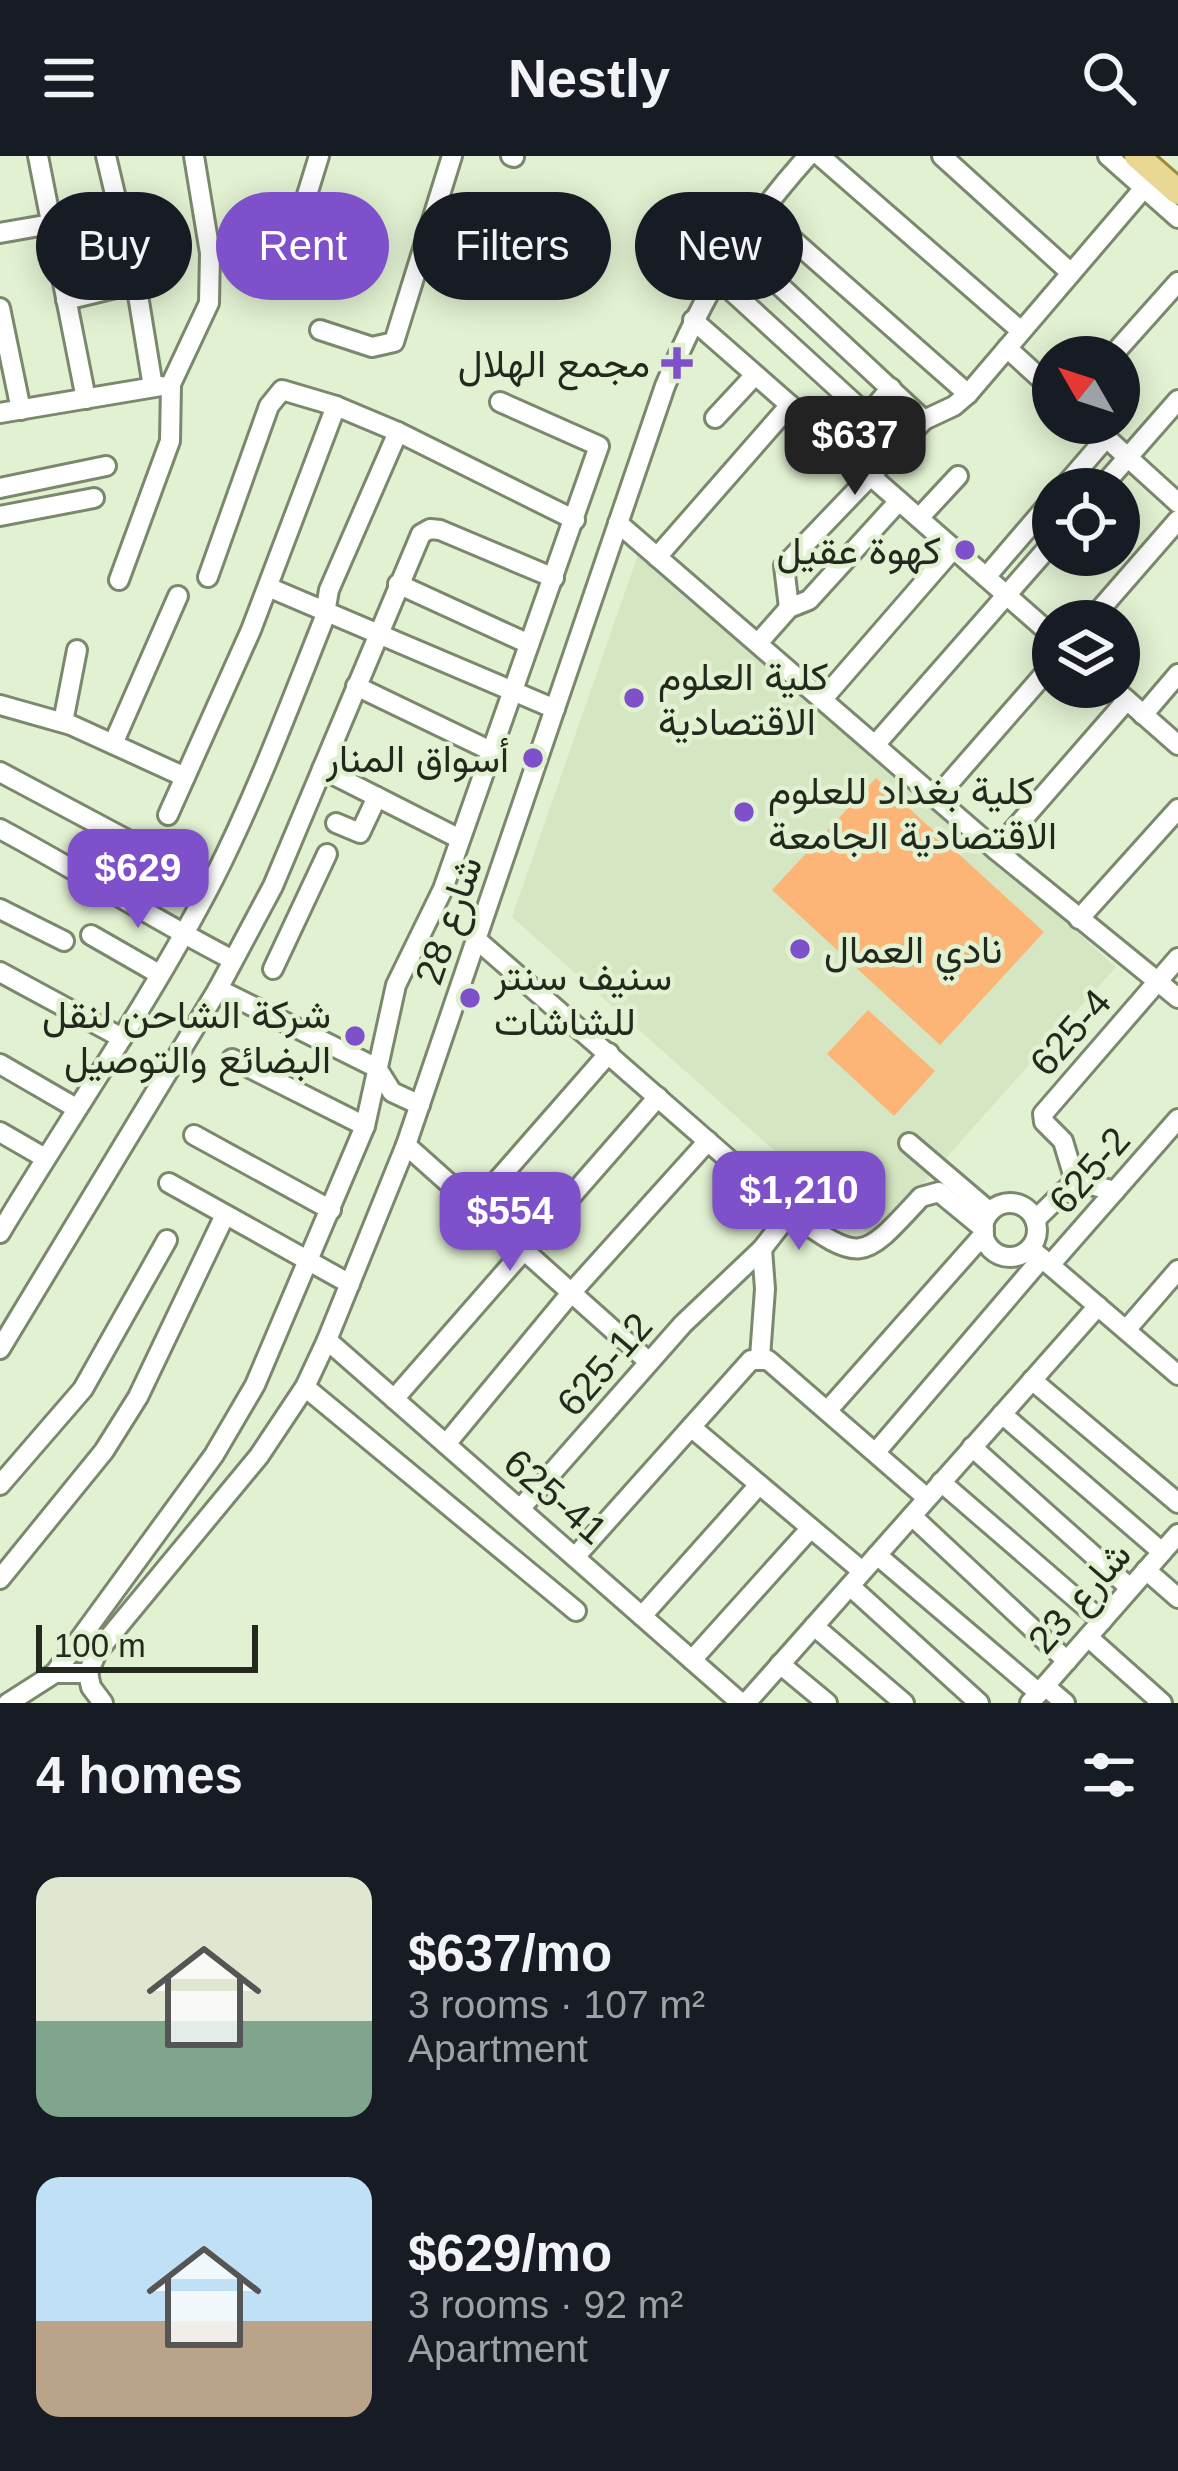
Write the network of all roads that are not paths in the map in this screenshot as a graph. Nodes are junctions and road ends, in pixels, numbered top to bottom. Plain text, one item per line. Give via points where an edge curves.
1 (38, 156) edge
2 (106, 156) edge
3 (194, 156) edge
4 (319, 156) edge
5 (452, 156) edge
6 (808, 156) edge
7 (820, 156) edge
8 (942, 156) edge
9 (1128, 166) edge
10 (45, 192) edge
11 (115, 192) edge
12 (309, 192) edge
13 (775, 192) edge
14 (1178, 192) edge
15 (1178, 218) edge
16 (36, 227) edge
17 (0, 233) edge
18 (803, 249) edge
19 (1071, 273) junction
20 (1178, 282) edge
21 (66, 300) edge
22 (140, 300) edge
23 (703, 300) edge
24 (742, 300) edge
25 (796, 300) edge
26 (0, 308) edge
27 (693, 320) junction
28 (320, 330) dead end
29 (1021, 331) junction
30 (1130, 336) edge
31 (1007, 348) junction
32 (1032, 371) edge
33 (755, 375) junction
34 (162, 386) junction
35 (891, 388) junction
36 (968, 394) junction
37 (86, 399) junction
38 (1178, 400) edge
39 (500, 402) dead end
40 (790, 405) junction
41 (336, 406) junction
42 (21, 410) junction
43 (0, 413) edge
44 (867, 415) junction
45 (716, 418) dead end
46 (924, 420) junction
47 (398, 432) junction
48 (1101, 444) edge
49 (1113, 444) edge
50 (839, 448) junction
51 (1127, 457) junction
52 (106, 466) dead end
53 (1080, 468) edge
54 (1118, 468) edge
55 (871, 476) junction
56 (958, 476) dead end
57 (0, 488) edge
58 (94, 498) dead end
59 (899, 501) junction
60 (1178, 503) edge
61 (0, 516) edge
62 (919, 518) junction
63 (575, 520) junction
64 (1178, 520) edge
65 (618, 523) junction
66 (1032, 523) edge
67 (953, 548) junction
68 (657, 557) junction
69 (1032, 566) edge
70 (986, 577) junction
71 (208, 578) dead end
72 (554, 578) junction
73 (119, 580) dead end
74 (398, 584) junction
75 (268, 587) junction
76 (1007, 595) junction
77 (178, 596) dead end
78 (1108, 600) edge
79 (789, 608) junction
80 (325, 611) junction
81 (1032, 617) edge
82 (378, 634) junction
83 (758, 643) junction
84 (529, 644) junction
85 (77, 650) dead end
86 (1178, 674) edge
87 (356, 686) junction
88 (1032, 688) edge
89 (513, 691) junction
90 (822, 700) junction
91 (0, 705) edge
92 (1108, 708) edge
93 (1135, 708) edge
94 (555, 709) junction
95 (1143, 715) junction
96 (64, 722) junction
97 (113, 744) junction
98 (875, 745) junction
99 (1178, 745) edge
100 (490, 751) junction
101 (322, 770) junction
102 (0, 772) edge
103 (185, 777) junction
104 (377, 797) junction
105 (936, 798) junction
106 (1178, 809) edge
107 (168, 815) dead end
108 (337, 823) dead end
109 (0, 829) edge
110 (460, 839) junction
111 (996, 850) junction
112 (327, 854) dead end
113 (210, 884) junction
114 (266, 900) junction
115 (0, 909) edge
116 (299, 915) junction
117 (1079, 919) junction
118 (182, 934) junction
119 (91, 935) dead end
120 (476, 940) junction
121 (64, 941) dead end
122 (1178, 958) edge
123 (233, 960) junction
124 (273, 969) dead end
125 (0, 972) edge
126 (159, 974) junction
127 (1158, 981) junction
128 (218, 989) junction
129 (1178, 998) edge
130 (122, 1038) junction
131 (609, 1053) junction
132 (232, 1059) dead end
133 (0, 1064) edge
134 (380, 1071) junction
135 (658, 1097) junction
136 (420, 1105) junction
137 (76, 1108) junction
138 (1178, 1119) edge
139 (365, 1126) junction
140 (0, 1132) edge
141 (194, 1135) dead end
142 (708, 1141) junction
143 (909, 1143) dead end
144 (406, 1145) junction
145 (45, 1158) junction
146 (1075, 1181) junction
147 (169, 1183) dead end
148 (1115, 1191) junction
149 (8, 1201) edge
150 (475, 1206) junction
151 (332, 1210) junction
152 (790, 1213) junction
153 (225, 1215) junction
154 (1035, 1220) junction
155 (986, 1225) junction
156 (0, 1232) edge
157 (166, 1240) dead end
158 (762, 1249) junction
159 (524, 1250) junction
160 (1041, 1257) junction
161 (309, 1258) junction
162 (1178, 1270) edge
163 (350, 1284) junction
164 (572, 1292) junction
165 (1097, 1306) junction
166 (1126, 1330) junction
167 (327, 1340) junction
168 (0, 1349) edge
169 (760, 1357) junction
170 (649, 1362) junction
171 (1178, 1375) edge
172 (1032, 1380) junction
173 (305, 1387) junction
174 (394, 1399) junction
175 (828, 1410) junction
176 (1002, 1414) junction
177 (691, 1427) junction
178 (446, 1444) junction
179 (972, 1448) junction
180 (876, 1452) junction
181 (0, 1485) edge
182 (758, 1486) junction
183 (934, 1490) junction
184 (1178, 1503) edge
185 (520, 1509) junction
186 (912, 1516) junction
187 (810, 1528) junction
188 (1178, 1534) edge
189 (1162, 1552) junction
190 (877, 1555) junction
191 (575, 1557) junction
192 (1146, 1570) junction
193 (856, 1578) junction
194 (0, 1579) edge
195 (1130, 1588) junction
196 (1178, 1598) edge
197 (576, 1612) dead end
198 (642, 1616) junction
199 (1102, 1621) junction
200 (814, 1625) junction
201 (1088, 1637) junction
202 (692, 1660) junction
203 (1067, 1661) junction
204 (780, 1664) junction
205 (55, 1673) junction
206 (88, 1673) junction
207 (1038, 1694) edge
208 (8, 1703) edge
209 (103, 1703) edge
210 (743, 1703) edge
211 (827, 1703) edge
212 (904, 1703) edge
213 (979, 1703) edge
214 (1065, 1703) edge
215 (1162, 1703) edge

1 - 10 street
2 - 11 street
3 - 34 street via 211,253 208,303
4 - 12 street
5 - 28 street via 394,342 373,347
6 - 13 street, شارع 28
7 - 29 street
8 - 19 street
9 - 14 main road
9 - 15 street
9 - 19 street
16 - 17 street
18 - 36 street
19 - 29 street
20 - 30 street
21 - 37 street
22 - 34 street
23 - 27 street, شارع 28
24 - 44 street
25 - 35 street
26 - 42 street
27 - 33 street
27 - 65 street, شارع 28
29 - 31 street
31 - 32 street
31 - 36 street
33 - 40 street
33 - 45 street
34 - 37 street
34 - 73 street via 170,441
35 - 44 street
35 - 46 street
36 - 46 street
37 - 42 street
38 - 51 street
39 - 63 street via 599,446
40 - 50 street
40 - 68 street
41 - 47 street
41 - 71 street via 292,390 275,397
41 - 75 street
42 - 43 street
44 - 50 street
46 - 55 street
47 - 63 street
47 - 80 street
48 - 53 street
49 - 51 street
50 - 55 street
51 - 54 street
51 - 60 street
52 - 57 street
55 - 59 street
55 - 79 street via 784,566
56 - 62 street
58 - 61 street
59 - 62 street
59 - 79 street via 808,600
62 - 67 street
63 - 72 street
64 - 78 street
65 - 68 street
65 - 94 street, شارع 28
66 - 70 street
67 - 70 street
67 - 90 street
68 - 83 street
69 - 76 street
70 - 76 street
72 - 74 street via 430,529
72 - 84 street
74 - 82 street
74 - 84 street
75 - 80 street
75 - 103 street
76 - 81 street
76 - 98 street
77 - 97 street
79 - 83 street
80 - 82 street
80 - 113 street
82 - 87 street
82 - 89 street
83 - 90 street
84 - 89 street
85 - 96 street
86 - 95 street
87 - 100 street
87 - 101 street
88 - 105 street
89 - 94 street
89 - 100 street
90 - 98 street
91 - 96 street
92 - 111 street
93 - 95 street
94 - 120 street, شارع 28
95 - 99 street
96 - 97 street
97 - 103 street
98 - 105 street
100 - 110 street
101 - 104 street
101 - 114 street
102 - 113 street
103 - 107 street
104 - 108 street via 360,833
104 - 110 street
105 - 111 street
106 - 117 street
109 - 118 street
110 - 134 street via 396,985
111 - 117 street
112 - 116 street
113 - 118 street
114 - 116 street
114 - 123 street
115 - 121 street
116 - 124 street
117 - 127 street
118 - 123 street
118 - 126 street
119 - 126 street
120 - 131 street
120 - 136 street, شارع 28
122 - 127 street, 625-4
123 - 128 street
125 - 130 street
126 - 130 street
127 - 129 street
127 - 146 street, 625-4 via 1043,1114 1063,1141
128 - 134 street
128 - 168 street
130 - 137 street
131 - 135 street
131 - 150 street
132 - 139 street
133 - 137 street
134 - 136 street via 392,1092
134 - 139 street
135 - 142 street
135 - 159 street
136 - 144 street, شارع 28
137 - 145 street
138 - 148 street, 625-2
139 - 151 street
140 - 145 street
141 - 151 street
142 - 152 street
142 - 164 street
143 - 155 street
144 - 150 street
144 - 163 street, شارع 28
145 - 149 street
146 - 148 street
146 - 154 street
147 - 153 street
148 - 160 street, 625-2
149 - 156 street
150 - 159 street
151 - 161 street
152 - 155 street via 839,1248 859,1250 878,1244 921,1197 939,1192
152 - 158 street, 625-12
153 - 161 street
153 - 194 street via 138,1396
154 - 155 street via 1006,1203
154 - 160 street
155 - 160 street via 998,1254
155 - 175 street
157 - 181 street via 83,1389
158 - 169 street
158 - 170 street, 625-12
159 - 164 street
159 - 174 street
160 - 165 street
160 - 180 street, 625-2
161 - 163 street
161 - 205 street via 234,1426
162 - 166 street
163 - 167 street, شارع 28
164 - 170 street
164 - 178 street
165 - 166 street
165 - 172 street
166 - 171 street
167 - 173 street, شارع 28
167 - 174 street, 625-41
169 - 175 street
169 - 177 street
170 - 185 street, 625-12
172 - 176 street
172 - 184 street
173 - 197 street
173 - 206 street, شارع 28
174 - 178 street, 625-41
175 - 180 street
176 - 179 street
176 - 189 street
177 - 182 street
177 - 191 street
178 - 185 street, 625-41
179 - 183 street
179 - 195 street
180 - 183 street
182 - 187 street
182 - 198 street
183 - 186 street
183 - 199 street
185 - 191 street, 625-41
186 - 190 street
186 - 203 street
187 - 193 street
187 - 202 street
188 - 189 street, شارع 23
189 - 192 street, شارع 23
190 - 193 street
190 - 207 street
191 - 198 street, 625-41
192 - 195 street, شارع 23
192 - 196 street
193 - 200 street
193 - 213 street
195 - 199 street, شارع 23
198 - 202 street, 625-41
199 - 201 street, شارع 23
200 - 204 street
200 - 212 street
201 - 203 street, شارع 23
201 - 215 street
202 - 210 street, 625-41
203 - 207 street, شارع 23
204 - 210 street
204 - 211 street
205 - 206 street
205 - 208 street
206 - 209 street
207 - 214 street

